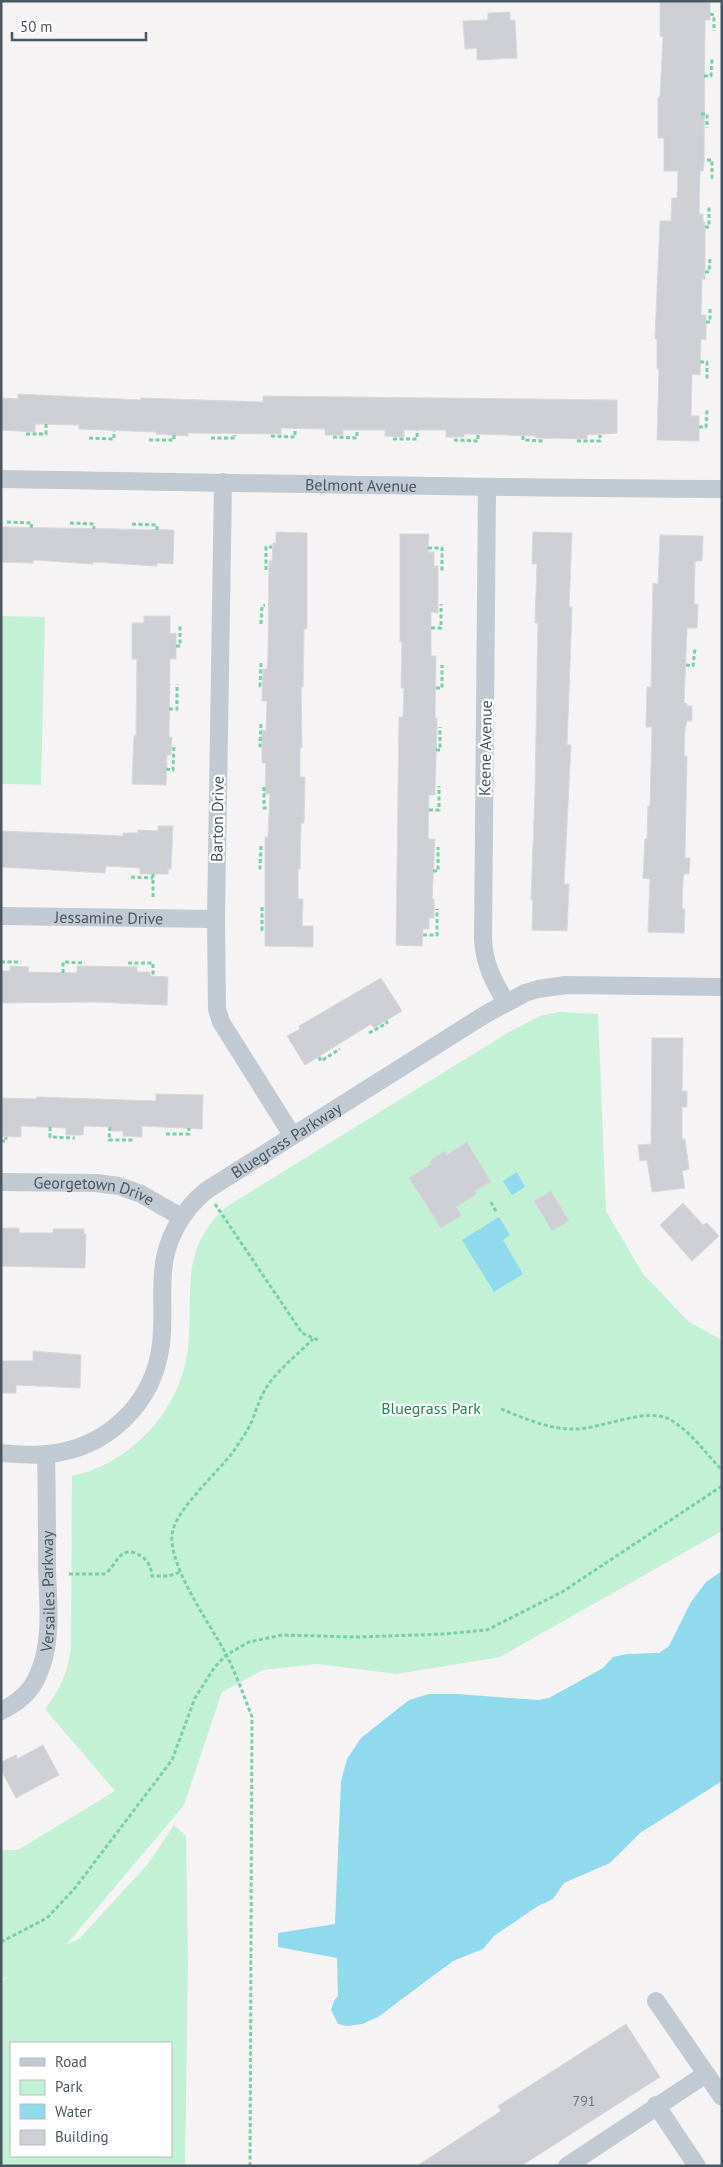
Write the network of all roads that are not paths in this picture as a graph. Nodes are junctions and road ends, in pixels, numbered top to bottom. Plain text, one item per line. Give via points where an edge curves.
1 (1, 479) edge
2 (223, 482) junction
3 (487, 488) junction
4 (722, 489) edge
5 (1, 916) edge
6 (216, 919) junction
7 (722, 987) edge
8 (506, 1002) junction
9 (292, 1135) junction
10 (1, 1182) edge
11 (181, 1217) junction
12 (1, 1453) edge
13 (46, 1454) junction
14 (1, 1711) edge
15 (656, 2000) dead end
16 (706, 2074) junction
17 (722, 2097) edge
18 (656, 2106) junction
19 (567, 2166) edge
20 (697, 2166) edge

1 - 2 street, Belmont Avenue
2 - 3 street, Belmont Avenue
2 - 6 street, Barton Drive
3 - 4 street, Belmont Avenue
3 - 8 street, Keene Avenue via 483,938 488,970
5 - 6 street, Jessamine Drive
6 - 9 street, Barton Drive via 215,992 221,1022
7 - 8 street, Bluegrass Parkway via 566,985 538,989
8 - 9 street, Bluegrass Parkway
9 - 11 street, Bluegrass Parkway via 207,1190
10 - 11 street, Georgetown Drive via 119,1186
11 - 13 street, Bluegrass Parkway via 168,1246 163,1270 162,1344 151,1383 125,1420 110,1431 68,1450
12 - 13 street, Bluegrass Parkway
13 - 14 street, Versailes Parkway via 48,1624 45,1653 30,1689 20,1700
15 - 16 street
16 - 17 street
16 - 18 street
18 - 19 street
18 - 20 street

